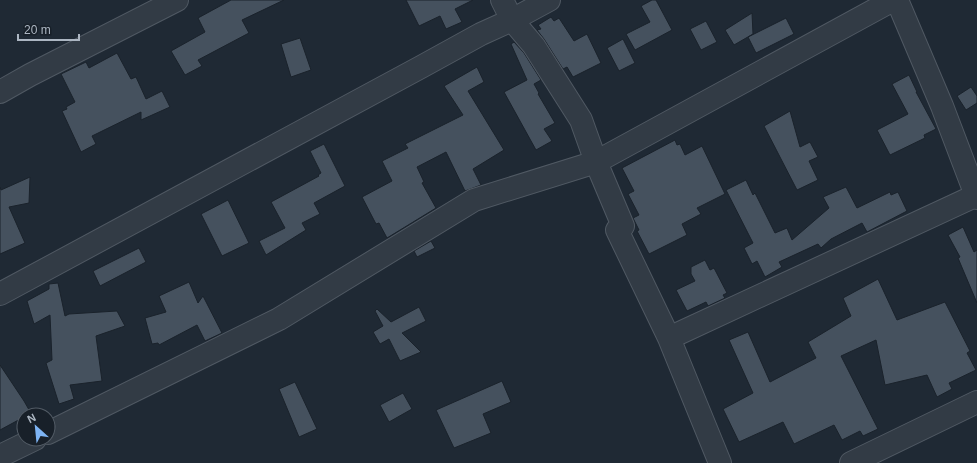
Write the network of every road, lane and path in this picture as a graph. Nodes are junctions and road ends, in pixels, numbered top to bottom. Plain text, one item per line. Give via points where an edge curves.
1 (177, 0) edge
2 (502, 0) edge
3 (549, 0) edge
4 (893, 0) edge
5 (897, 0) edge
6 (512, 20) junction
7 (0, 92) edge
8 (596, 162) junction
9 (977, 196) edge
10 (0, 294) edge
11 (669, 338) junction
12 (977, 402) edge
13 (56, 429) edge
14 (19, 447) edge
15 (0, 456) edge
16 (720, 463) edge
17 (851, 463) edge

1 - 7 street
2 - 6 street
3 - 6 street
4 - 8 street
5 - 9 street
6 - 8 street via 534,46 581,120
6 - 10 street via 481,34
8 - 11 street via 623,226 617,230
8 - 13 street via 474,200 279,319
9 - 11 street
11 - 16 street
12 - 17 street
14 - 15 street

